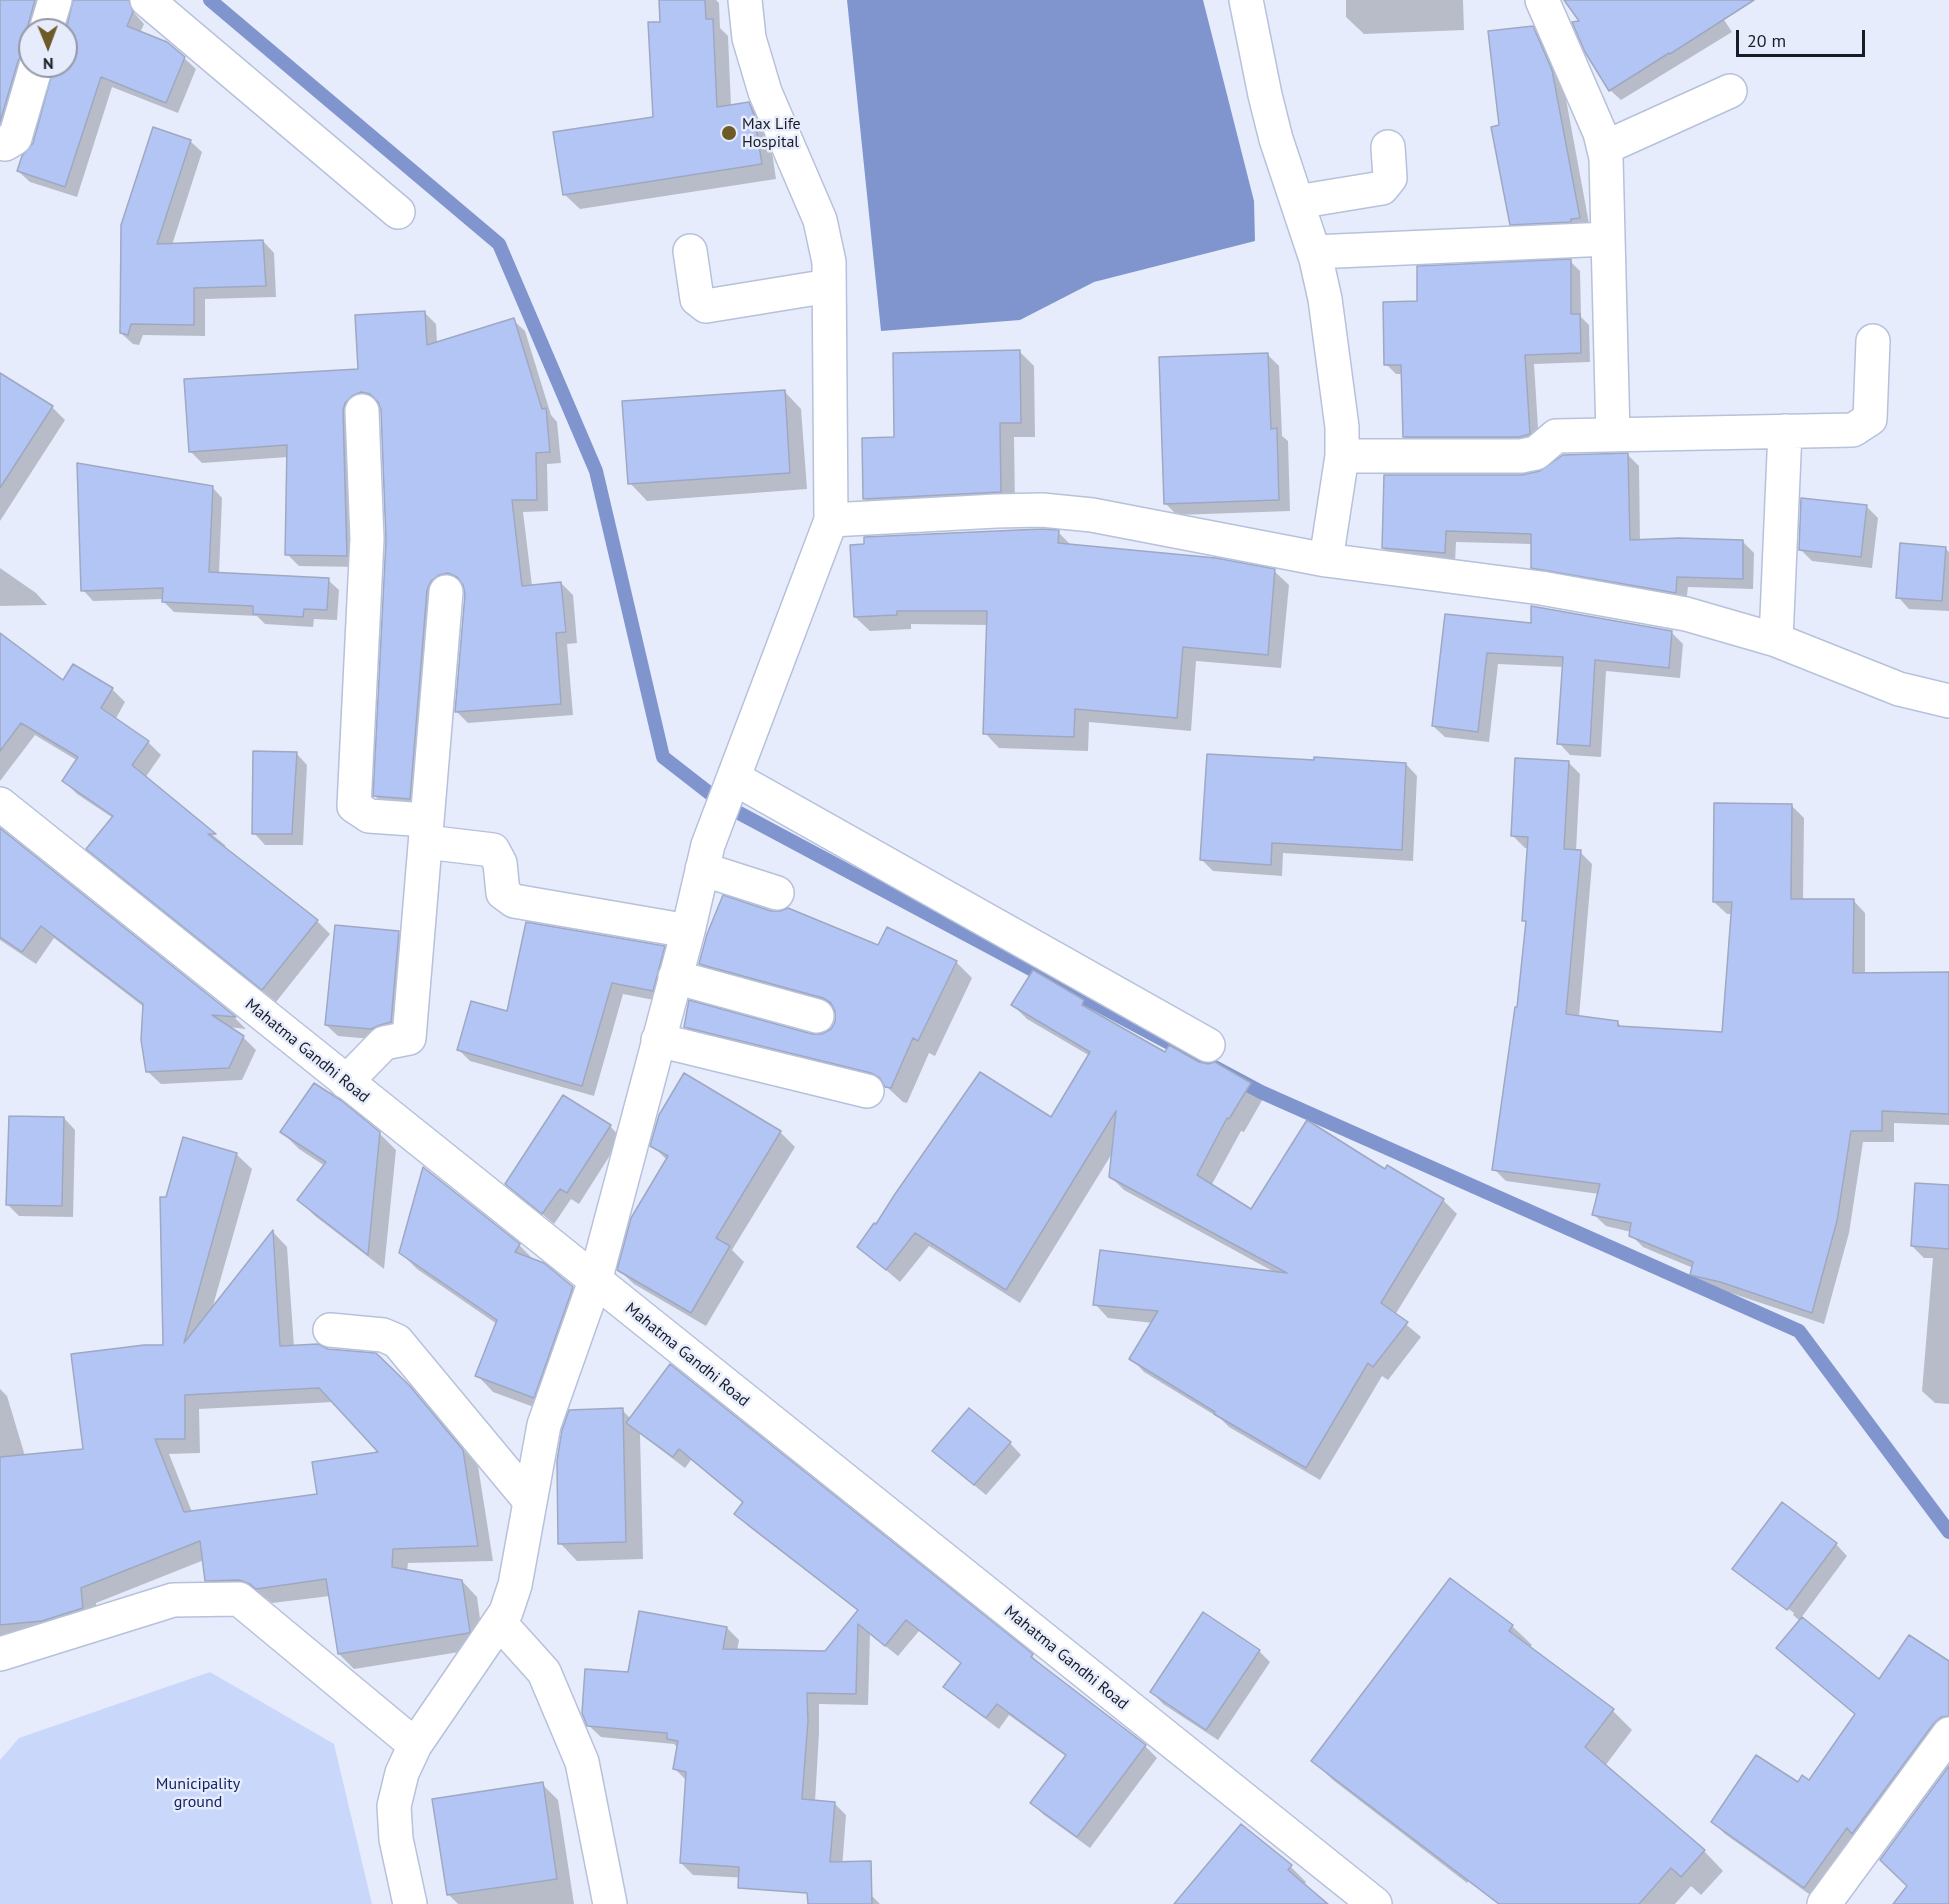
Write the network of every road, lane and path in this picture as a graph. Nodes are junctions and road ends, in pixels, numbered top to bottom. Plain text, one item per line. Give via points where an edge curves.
1 (55, 0) edge
2 (147, 0) edge
3 (745, 0) edge
4 (1246, 0) edge
5 (1542, 0) edge
6 (50, 18) edge
7 (32, 78) edge
8 (1730, 91) dead end
9 (0, 143) edge
10 (1388, 147) dead end
11 (1604, 148) junction
12 (1297, 202) junction
13 (398, 212) dead end
14 (1608, 239) junction
15 (690, 251) dead end
16 (1314, 252) junction
17 (829, 286) junction
18 (1873, 341) dead end
19 (362, 411) dead end
20 (1785, 431) junction
21 (1613, 435) junction
22 (1342, 456) junction
23 (831, 520) junction
24 (1326, 561) junction
25 (446, 592) dead end
26 (1776, 640) junction
27 (1949, 701) edge
28 (734, 778) junction
29 (0, 804) edge
30 (427, 831) junction
31 (702, 869) junction
32 (777, 893) dead end
33 (688, 931) junction
34 (675, 978) junction
35 (817, 1017) dead end
36 (658, 1040) junction
37 (1208, 1045) dead end
38 (345, 1082) junction
39 (867, 1091) dead end
40 (595, 1281) junction
41 (330, 1330) dead end
42 (530, 1501) junction
43 (499, 1622) junction
44 (0, 1654) edge
45 (1949, 1734) edge
46 (415, 1745) junction
47 (410, 1904) edge
48 (610, 1904) edge
49 (1374, 1904) edge
50 (1824, 1904) edge

1 - 6 street
2 - 13 street
3 - 17 street via 748,38 765,92 820,219 829,262
4 - 12 street via 1276,139
5 - 11 street
7 - 9 street via 15,138
8 - 11 street
10 - 12 street via 1390,178 1382,188
11 - 14 street
12 - 16 street
14 - 16 street
14 - 21 street
15 - 17 street via 697,299 706,306
16 - 22 street via 1325,299 1342,427
17 - 23 street
18 - 20 street via 1870,419 1853,430
19 - 30 street via 367,539 354,806 369,816
20 - 21 street
20 - 26 street
21 - 22 street via 1556,436 1536,453 1521,456
22 - 24 street
23 - 24 street via 1042,510 1092,515
23 - 28 street
24 - 26 street via 1541,588 1686,614
25 - 30 street
26 - 27 street via 1899,688
28 - 31 street
28 - 37 street
29 - 38 street, Mahatma Gandhi Road
30 - 33 street via 493,850 500,863 504,893 514,901
30 - 38 street via 409,1038 384,1043
31 - 32 street
31 - 33 street
33 - 34 street
34 - 35 street
34 - 36 street
36 - 39 street
36 - 40 street
38 - 40 street, Mahatma Gandhi Road
40 - 42 street via 544,1425
40 - 49 street, Mahatma Gandhi Road
41 - 42 street via 383,1335 397,1341
42 - 43 street via 515,1586
43 - 46 street
43 - 48 street via 544,1672 582,1762
44 - 46 street via 173,1600 239,1599
45 - 50 street
46 - 47 street via 402,1773 394,1806 396,1839

